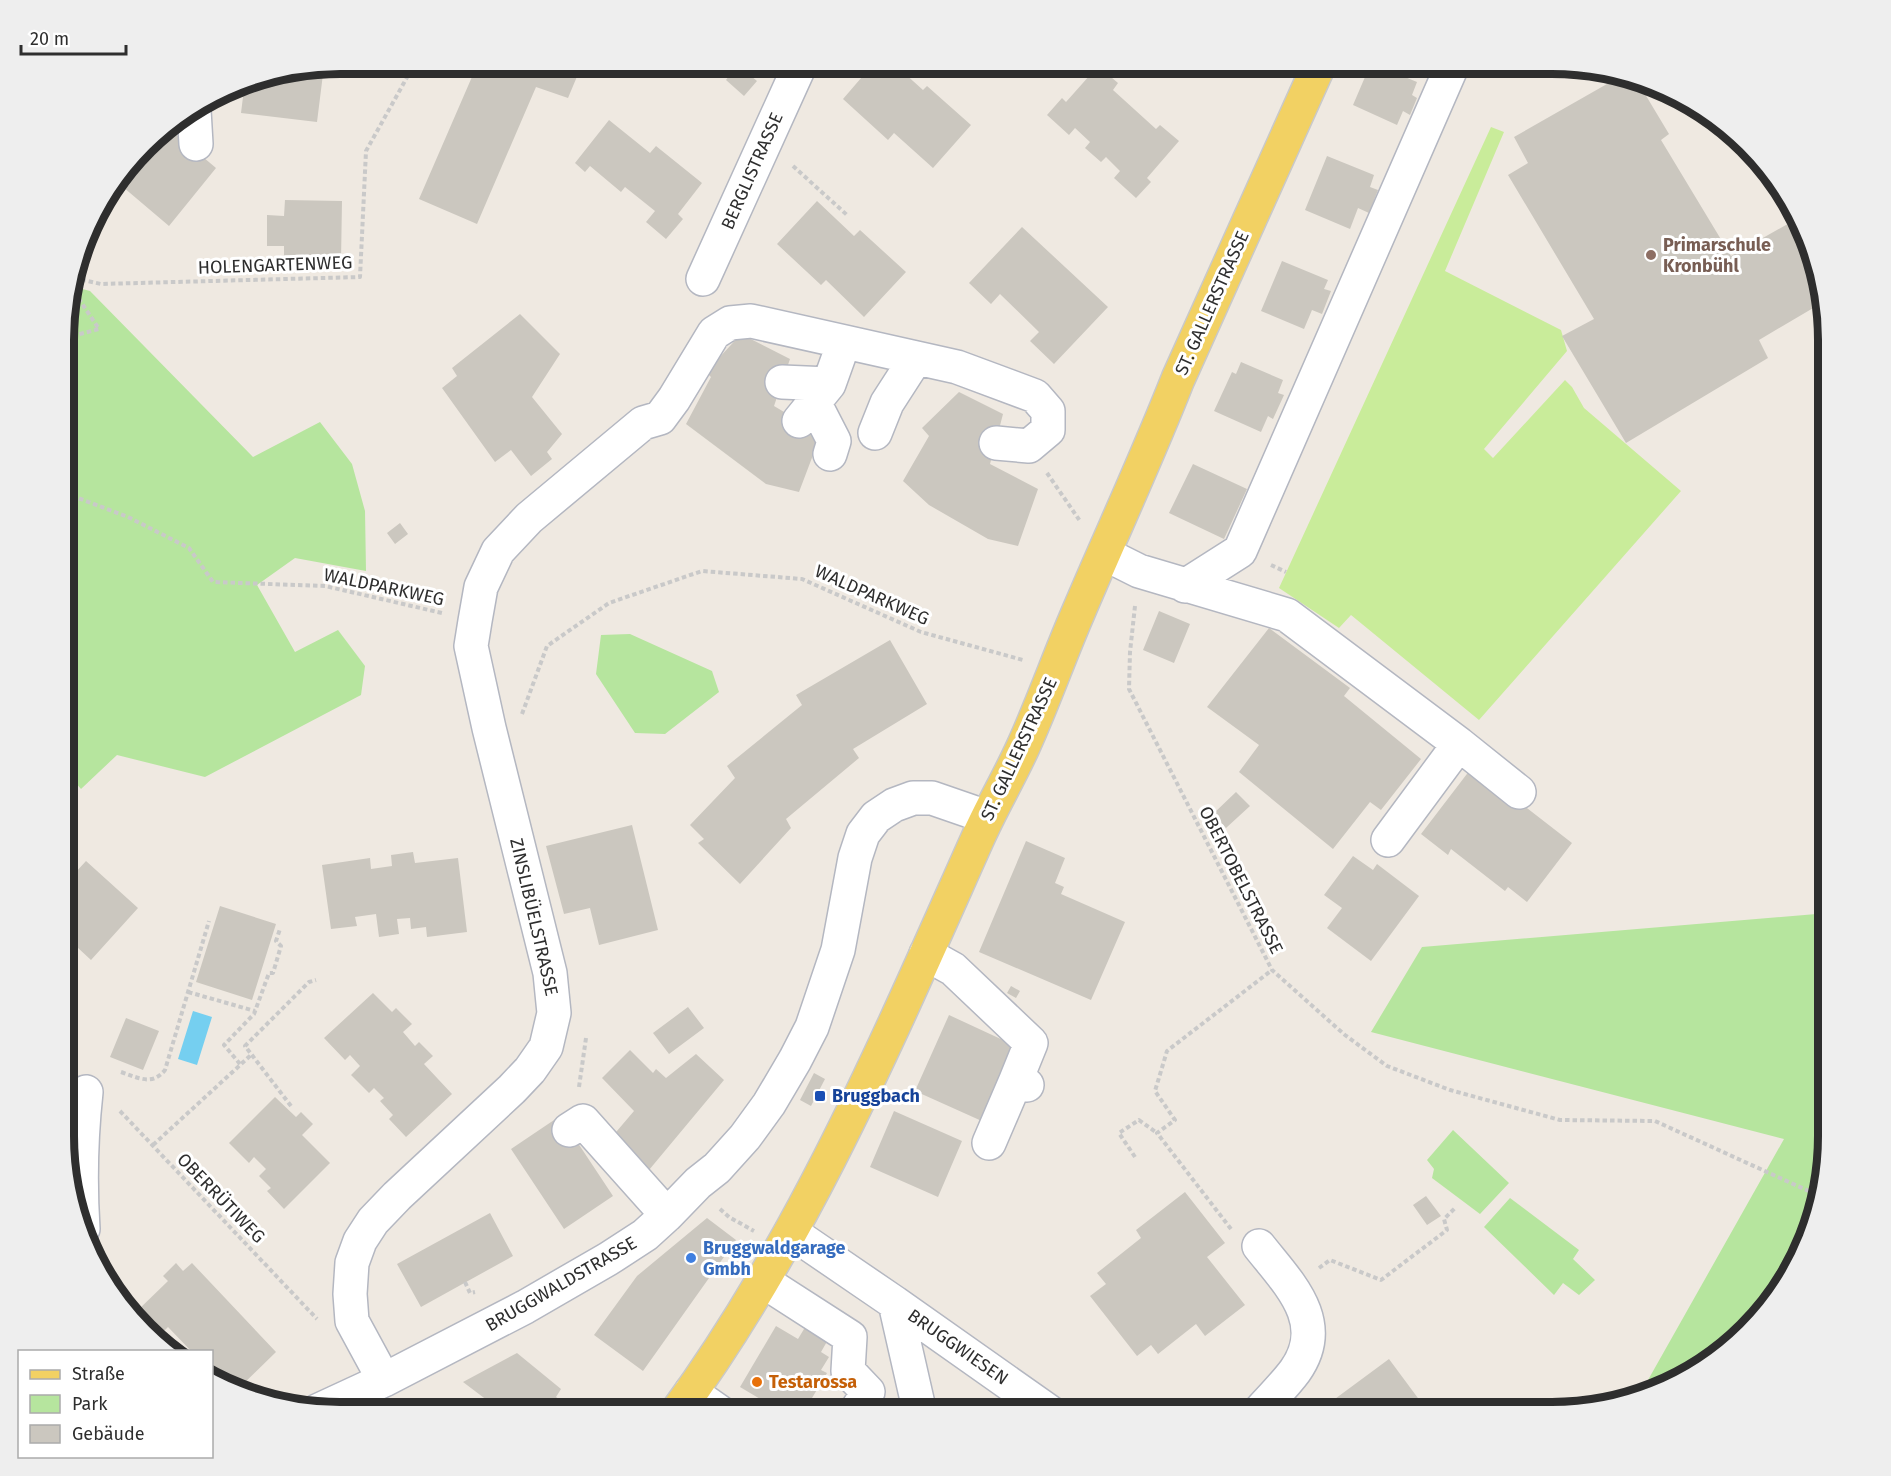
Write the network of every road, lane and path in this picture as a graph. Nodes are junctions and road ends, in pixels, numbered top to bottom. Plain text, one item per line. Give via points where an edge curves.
1 (409, 74) edge
2 (796, 74) edge
3 (1315, 74) edge
4 (1448, 74) edge
5 (194, 116) edge
6 (766, 141) junction
7 (196, 144) dead end
8 (847, 216) dead end
9 (704, 279) dead end
10 (81, 280) edge
11 (78, 296) edge
12 (74, 335) edge
13 (844, 342) junction
14 (916, 358) junction
15 (782, 382) dead end
16 (814, 402) junction
17 (875, 433) dead end
18 (996, 443) dead end
19 (1029, 446) junction
20 (830, 454) dead end
21 (74, 496) edge
22 (1083, 527) dead end
23 (1104, 554) junction
24 (1139, 571) junction
25 (1185, 586) junction
26 (475, 621) junction
27 (1024, 660) dead end
28 (489, 728) junction
29 (1459, 744) junction
30 (1519, 792) dead end
31 (987, 817) junction
32 (1388, 840) dead end
33 (209, 921) dead end
34 (280, 929) dead end
35 (926, 954) junction
36 (1272, 970) junction
37 (316, 980) dead end
38 (188, 992) junction
39 (255, 1011) junction
40 (251, 1054) junction
41 (240, 1064) junction
42 (121, 1072) dead end
43 (99, 1097) joint
44 (291, 1106) dead end
45 (569, 1130) dead end
46 (1157, 1133) junction
47 (989, 1143) dead end
48 (153, 1145) junction
49 (1135, 1157) dead end
50 (1812, 1191) edge
51 (81, 1198) edge
52 (1455, 1208) dead end
53 (667, 1215) junction
54 (729, 1217) dead end
55 (757, 1232) dead end
56 (791, 1232) junction
57 (1259, 1246) joint
58 (1330, 1260) dead end
59 (763, 1281) junction
60 (895, 1303) junction
61 (310, 1312) dead end
62 (384, 1380) junction
63 (338, 1402) edge
64 (683, 1402) edge
65 (862, 1402) edge
66 (918, 1402) edge
67 (1035, 1402) edge
68 (1267, 1402) edge

1 - 10 path, HOLENGARTENWEG via 366,151 360,277 101,284
2 - 6 street, BERGLISTRASSE
3 - 23 main road, ST. GALLERSTRASSE
4 - 25 street via 1240,551
5 - 7 street
6 - 8 path
6 - 9 street, BERGLISTRASSE
11 - 12 path via 99,328
13 - 14 street, ZINSLIBÜELSTRASSE
13 - 16 street
13 - 26 street, ZINSLIBÜELSTRASSE via 751,321 730,323 714,333 660,417 643,423 528,518 498,551 482,587
14 - 17 street via 887,403
14 - 19 street, ZINSLIBÜELSTRASSE via 957,367 1035,396 1048,411 1048,430
15 - 16 street
16 - 20 street via 834,441
18 - 19 street
19 - 22 path
21 - 26 path, WALDPARKWEG via 128,517 189,548 213,582 325,586
23 - 24 street
23 - 31 main road, ST. GALLERSTRASSE via 1035,721
24 - 25 street
24 - 36 path, OBERTOBELSTRASSE via 1130,689
25 - 29 street via 1287,615
26 - 28 street, ZINSLIBÜELSTRASSE via 471,646
27 - 28 path, WALDPARKWEG via 921,632 802,579 702,571 609,603 547,646 521,718
28 - 62 street, ZINSLIBÜELSTRASSE via 550,973 555,1013 546,1047 530,1070 397,1196 360,1241 352,1263 352,1321
29 - 30 street
29 - 32 street
31 - 35 main road, ST. GALLERSTRASSE
31 - 53 street, BRUGGWALDSTRASSE via 932,798 914,798 876,817 863,834 855,858 838,950 812,1027 795,1060 745,1137
33 - 38 path
34 - 39 path via 276,941 281,946 273,973 269,973
35 - 47 street via 953,969 1031,1043 1021,1083
35 - 56 main road, ST. GALLERSTRASSE
36 - 46 path via 1167,1051 1155,1091 1175,1120
36 - 50 path, OBERTOBELSTRASSE via 1345,1035 1387,1066 1449,1090 1560,1120 1655,1121
37 - 40 path via 309,982 245,1046
38 - 39 path
38 - 42 path via 168,1062 159,1077 152,1080
39 - 41 path via 224,1046
40 - 41 path
40 - 44 path
41 - 48 path
43 - 48 path, OBERRÜTIWEG
43 - 51 street via 82,1130
45 - 53 street via 583,1121 615,1175
46 - 49 path via 1139,1120 1119,1133
46 - 57 path via 1235,1234
48 - 61 path, OBERRÜTIWEG
52 - 58 path via 1444,1219 1447,1230 1381,1280
53 - 62 street, BRUGGWALDSTRASSE via 645,1235 558,1289
54 - 55 path
56 - 59 main road, ST. GALLERSTRASSE
56 - 60 street, BRUGGWIESEN
57 - 68 street via 1304,1307 1308,1326 1305,1351 1295,1370
59 - 64 main road, ST. GALLERSTRASSE
59 - 65 street via 850,1337 848,1371 868,1392
60 - 66 street, BRUGGWIESEN
60 - 67 street, BRUGGWIESEN
62 - 63 street, BRUGGWALDSTRASSE

